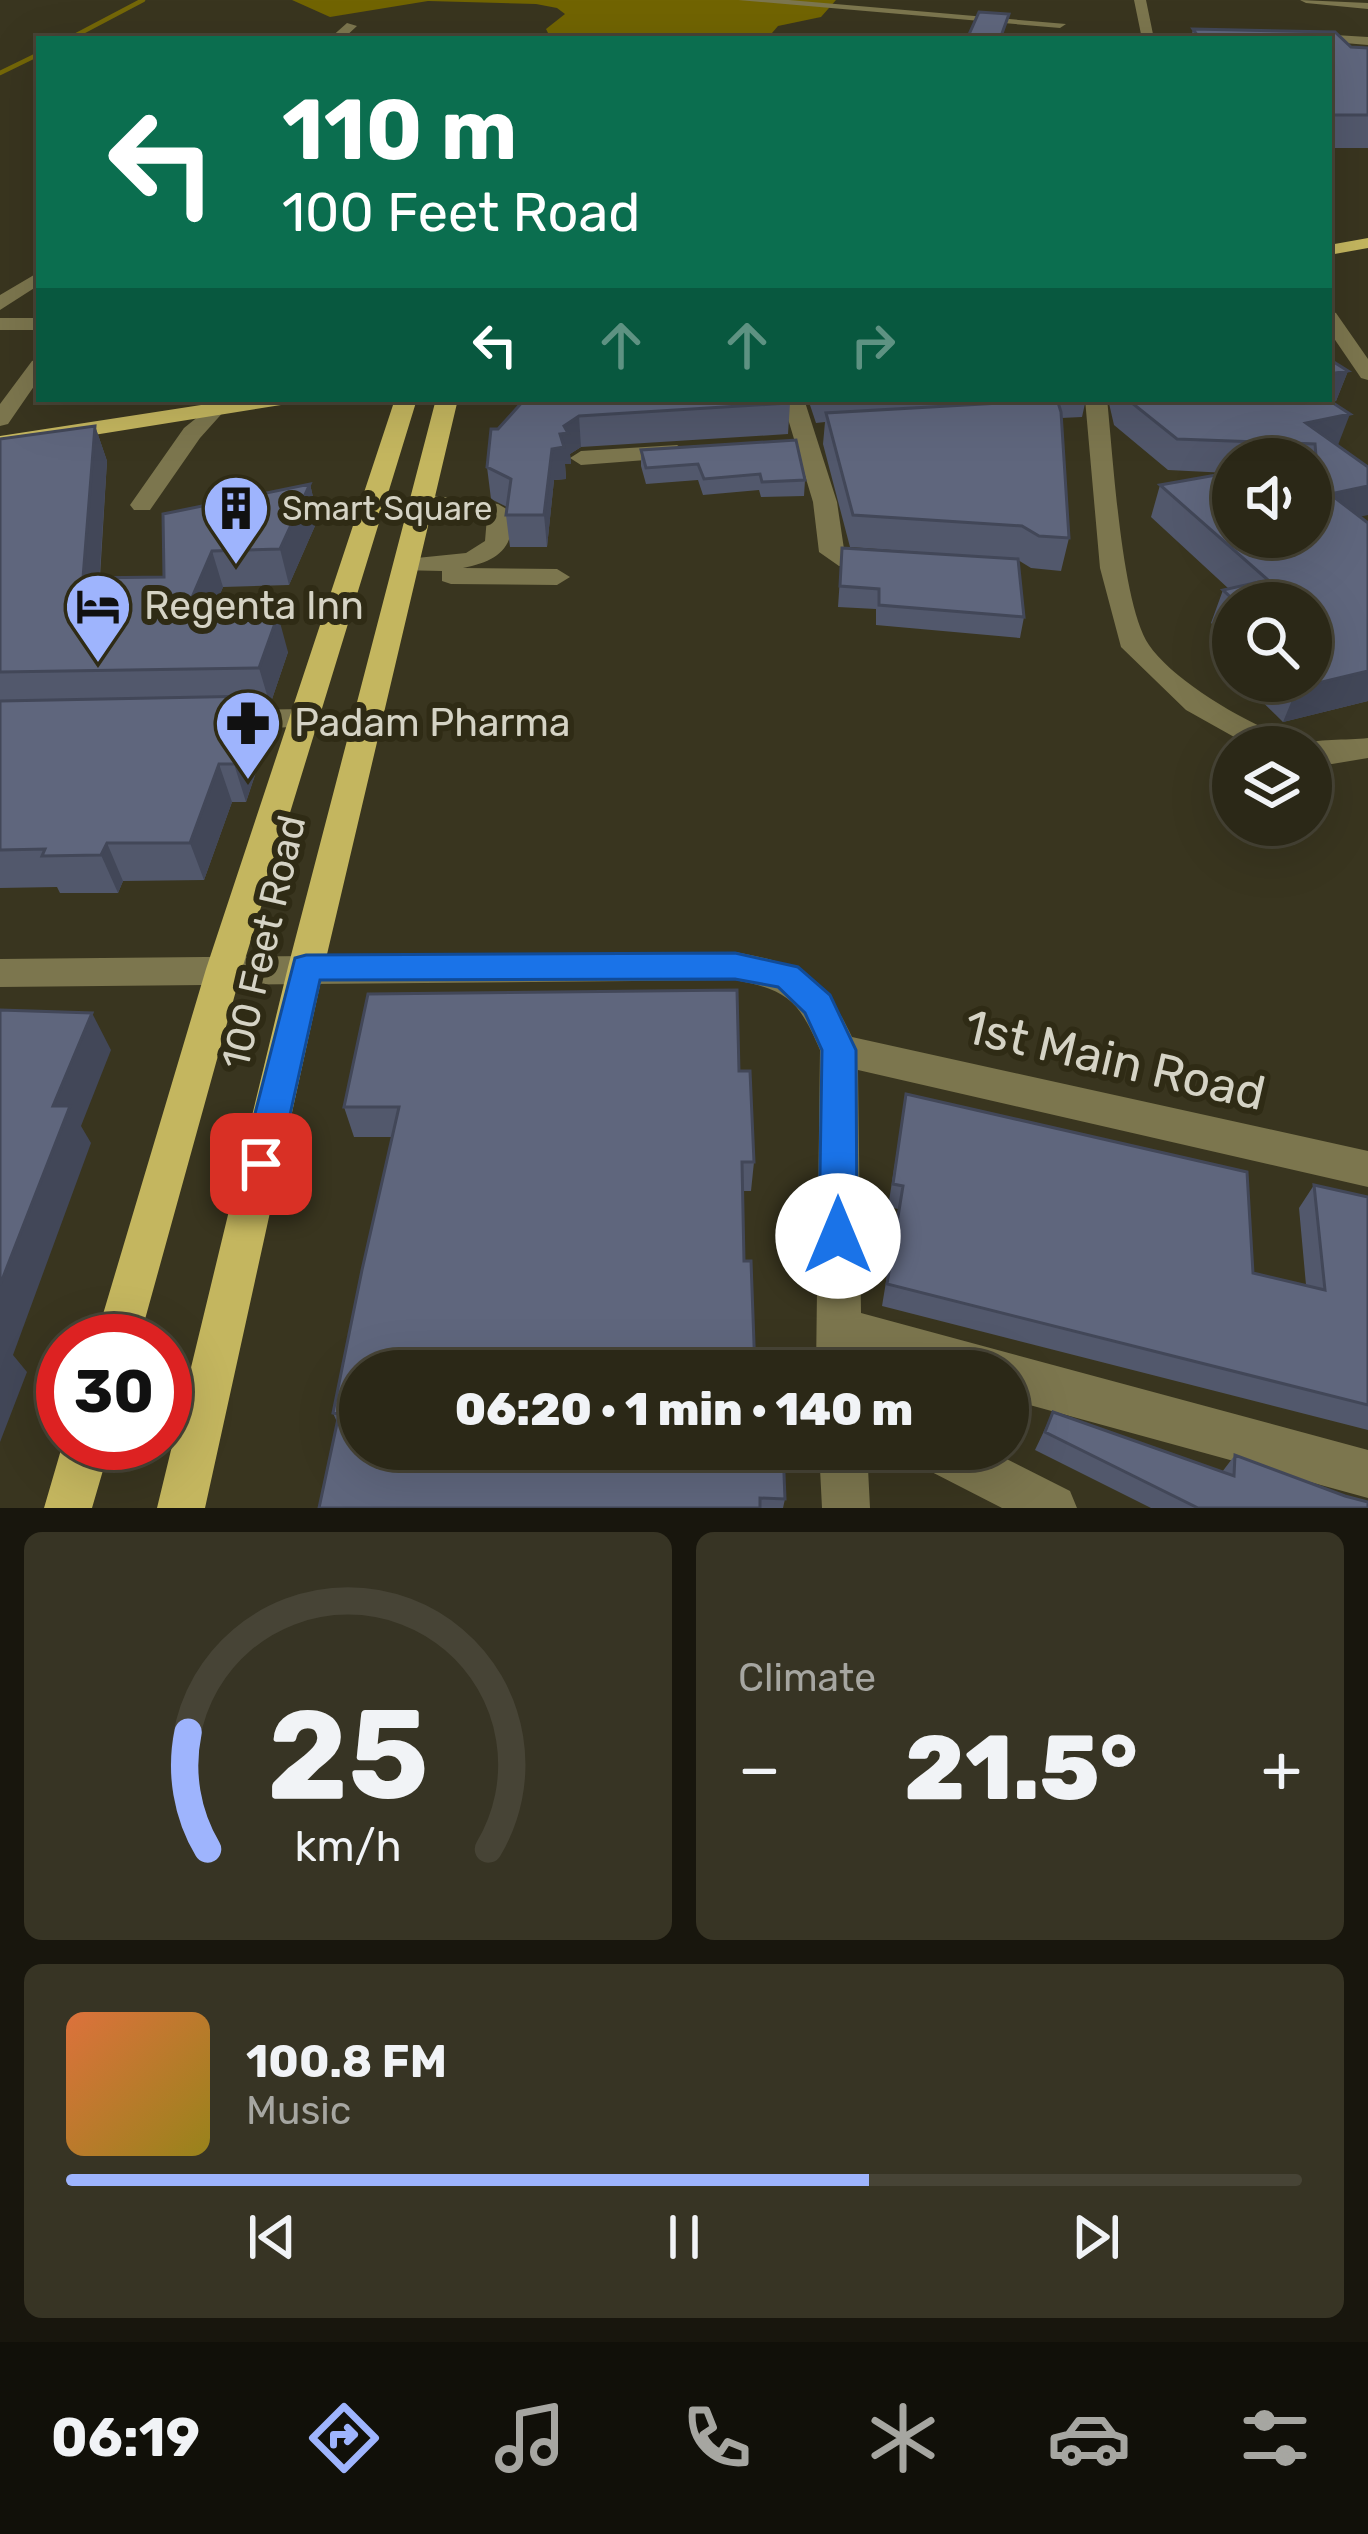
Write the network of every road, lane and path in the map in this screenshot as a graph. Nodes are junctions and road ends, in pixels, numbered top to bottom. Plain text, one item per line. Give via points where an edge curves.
1 (744, 0) edge
2 (1306, 0) edge
3 (1140, 1) edge
4 (1368, 6) edge
5 (1060, 24) dead end
6 (351, 26) dead end
7 (339, 36) edge
8 (1147, 36) edge
9 (1332, 39) edge
10 (1368, 41) edge
11 (1368, 224) edge
12 (1332, 230) edge
13 (1368, 243) edge
14 (1332, 249) edge
15 (36, 279) edge
16 (0, 304) edge
17 (1332, 321) edge
18 (0, 324) edge
19 (36, 324) edge
20 (36, 369) edge
21 (1368, 374) edge
22 (163, 402) edge
23 (263, 402) edge
24 (405, 402) edge
25 (446, 402) edge
26 (794, 402) edge
27 (1096, 402) edge
28 (215, 410) junction
29 (0, 423) edge
30 (0, 443) edge
31 (694, 451) edge
32 (581, 458) dead end
33 (422, 501) junction
34 (142, 505) dead end
35 (905, 563) edge
36 (405, 570) junction
37 (557, 577) dead end
38 (305, 718) junction
39 (188, 721) edge
40 (1237, 726) edge
41 (1368, 748) edge
42 (1332, 754) edge
43 (306, 968) junction
44 (224, 969) junction
45 (0, 973) edge
46 (839, 1050) junction
47 (1368, 1169) edge
48 (125, 1314) edge
49 (838, 1350) edge
50 (1029, 1382) edge
51 (79, 1470) edge
52 (843, 1470) edge
53 (979, 1470) edge
54 (1368, 1474) edge
55 (68, 1508) edge
56 (181, 1508) edge
57 (846, 1508) edge
58 (1053, 1508) edge

1 - 5 street
2 - 4 street
3 - 8 street
6 - 7 street
9 - 10 street
11 - 12 main road
13 - 14 main road
15 - 16 street
17 - 21 street
18 - 19 street
20 - 29 street
22 - 29 main road
23 - 28 main road
24 - 38 main road, 100 Feet Road
25 - 33 main road, 100 Feet Road
26 - 35 street via 832,552
27 - 40 street via 1113,568 1135,647 1196,704
28 - 30 main road
28 - 34 street
31 - 32 street
33 - 36 main road, 100 Feet Road
33 - 36 street via 498,512 497,543 476,561
36 - 37 street
36 - 43 main road, 100 Feet Road
38 - 39 street
38 - 44 main road, 100 Feet Road
41 - 42 street
43 - 44 street
43 - 46 street via 735,966 787,976 818,1004
43 - 56 main road, 100 Feet Road
44 - 45 street
44 - 48 main road, 100 Feet Road
46 - 47 street, 1st Main Road
46 - 49 street
50 - 54 street
51 - 55 main road
52 - 57 street
53 - 58 street

